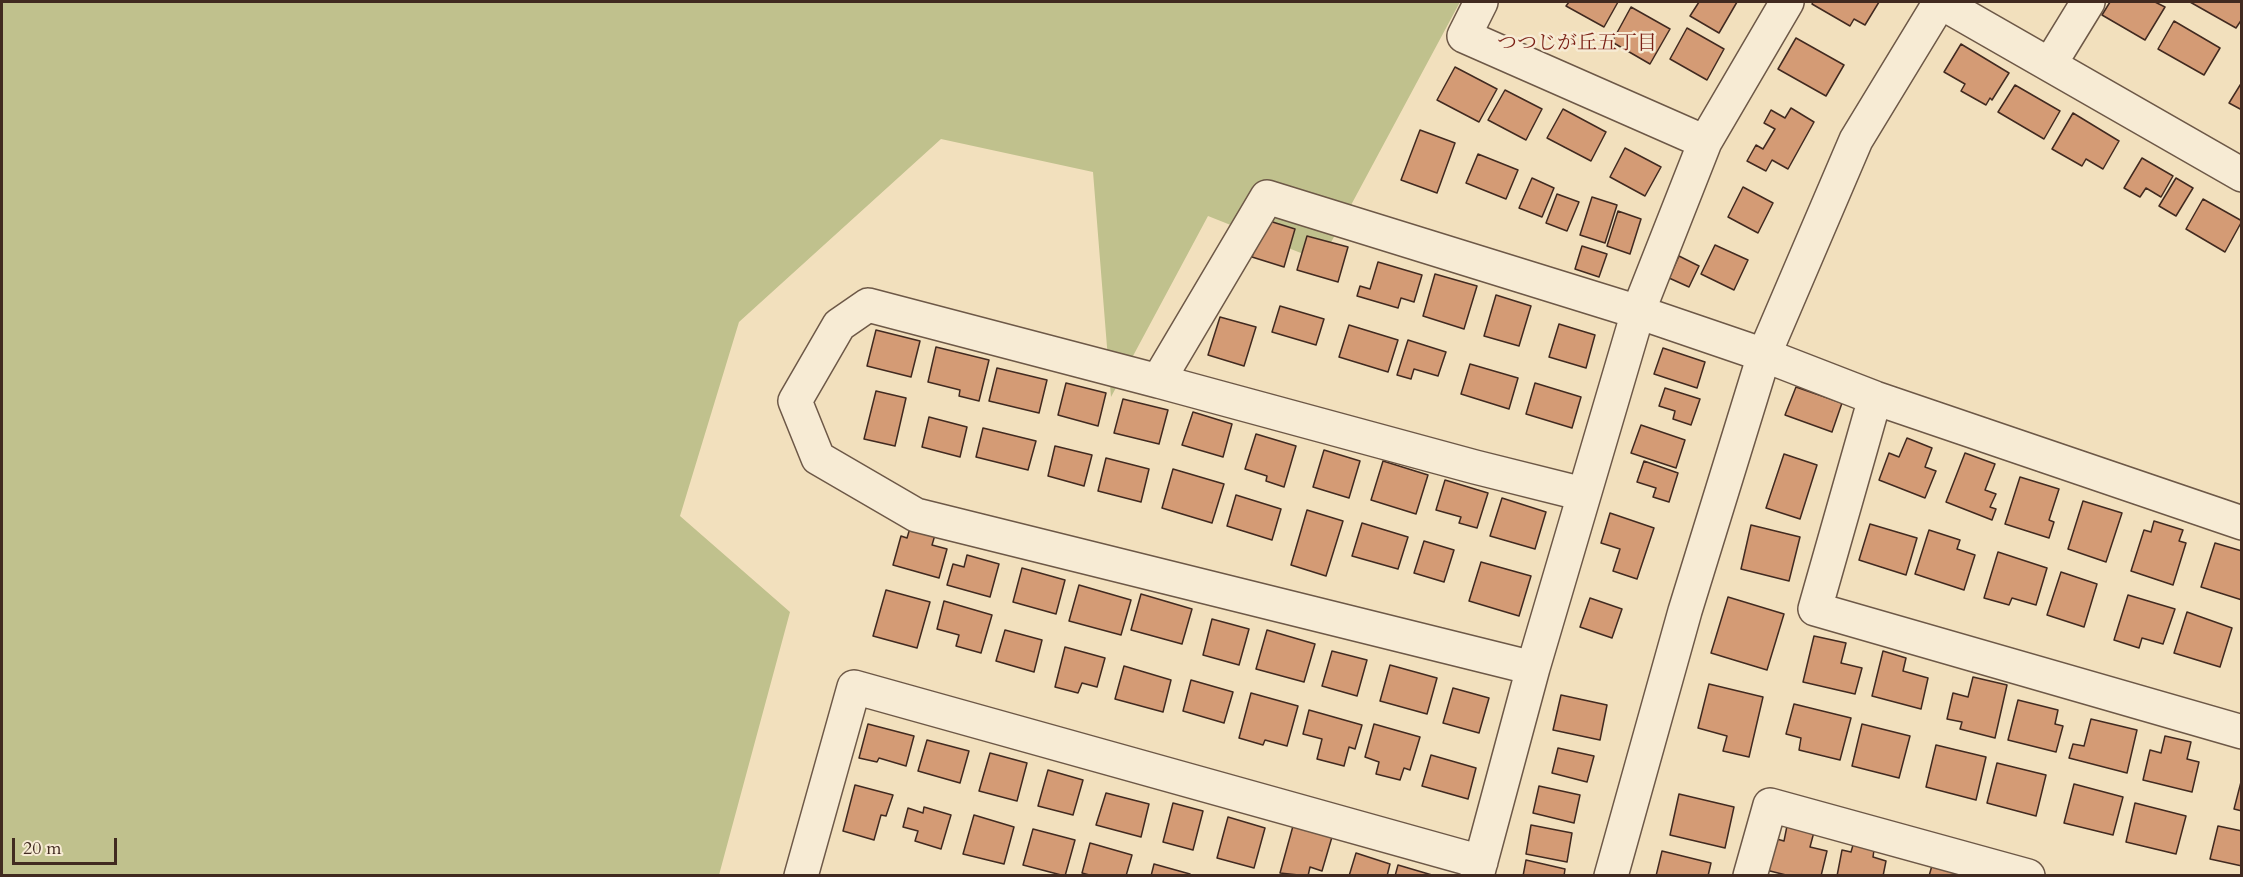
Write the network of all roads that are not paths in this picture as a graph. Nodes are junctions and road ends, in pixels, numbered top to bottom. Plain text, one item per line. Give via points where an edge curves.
1 (1481, 2) edge
2 (1787, 2) edge
3 (1940, 2) edge
4 (2088, 2) edge
5 (2050, 64) junction
6 (1705, 142) junction
7 (2241, 175) edge
8 (1638, 312) junction
9 (1764, 356) junction
10 (1158, 381) junction
11 (1875, 398) junction
12 (1583, 494) junction
13 (2241, 523) edge
14 (1533, 669) junction
15 (2241, 732) edge
16 (1479, 869) edge
17 (801, 876) edge
18 (1611, 876) edge
19 (1750, 876) edge
20 (2028, 876) edge

1 - 6 street via 1464,36
2 - 6 street
3 - 5 street
3 - 9 street via 1856,140
4 - 5 street
5 - 7 street
6 - 8 street
8 - 9 street
8 - 10 street via 1268,197
8 - 12 street
9 - 11 street
9 - 18 street via 1685,611
10 - 12 street
10 - 14 street via 868,305 839,325 795,401 818,458 916,515
11 - 13 street
11 - 15 street via 1815,609
12 - 14 street
14 - 16 street
16 - 17 street via 854,687
19 - 20 street via 1770,805

